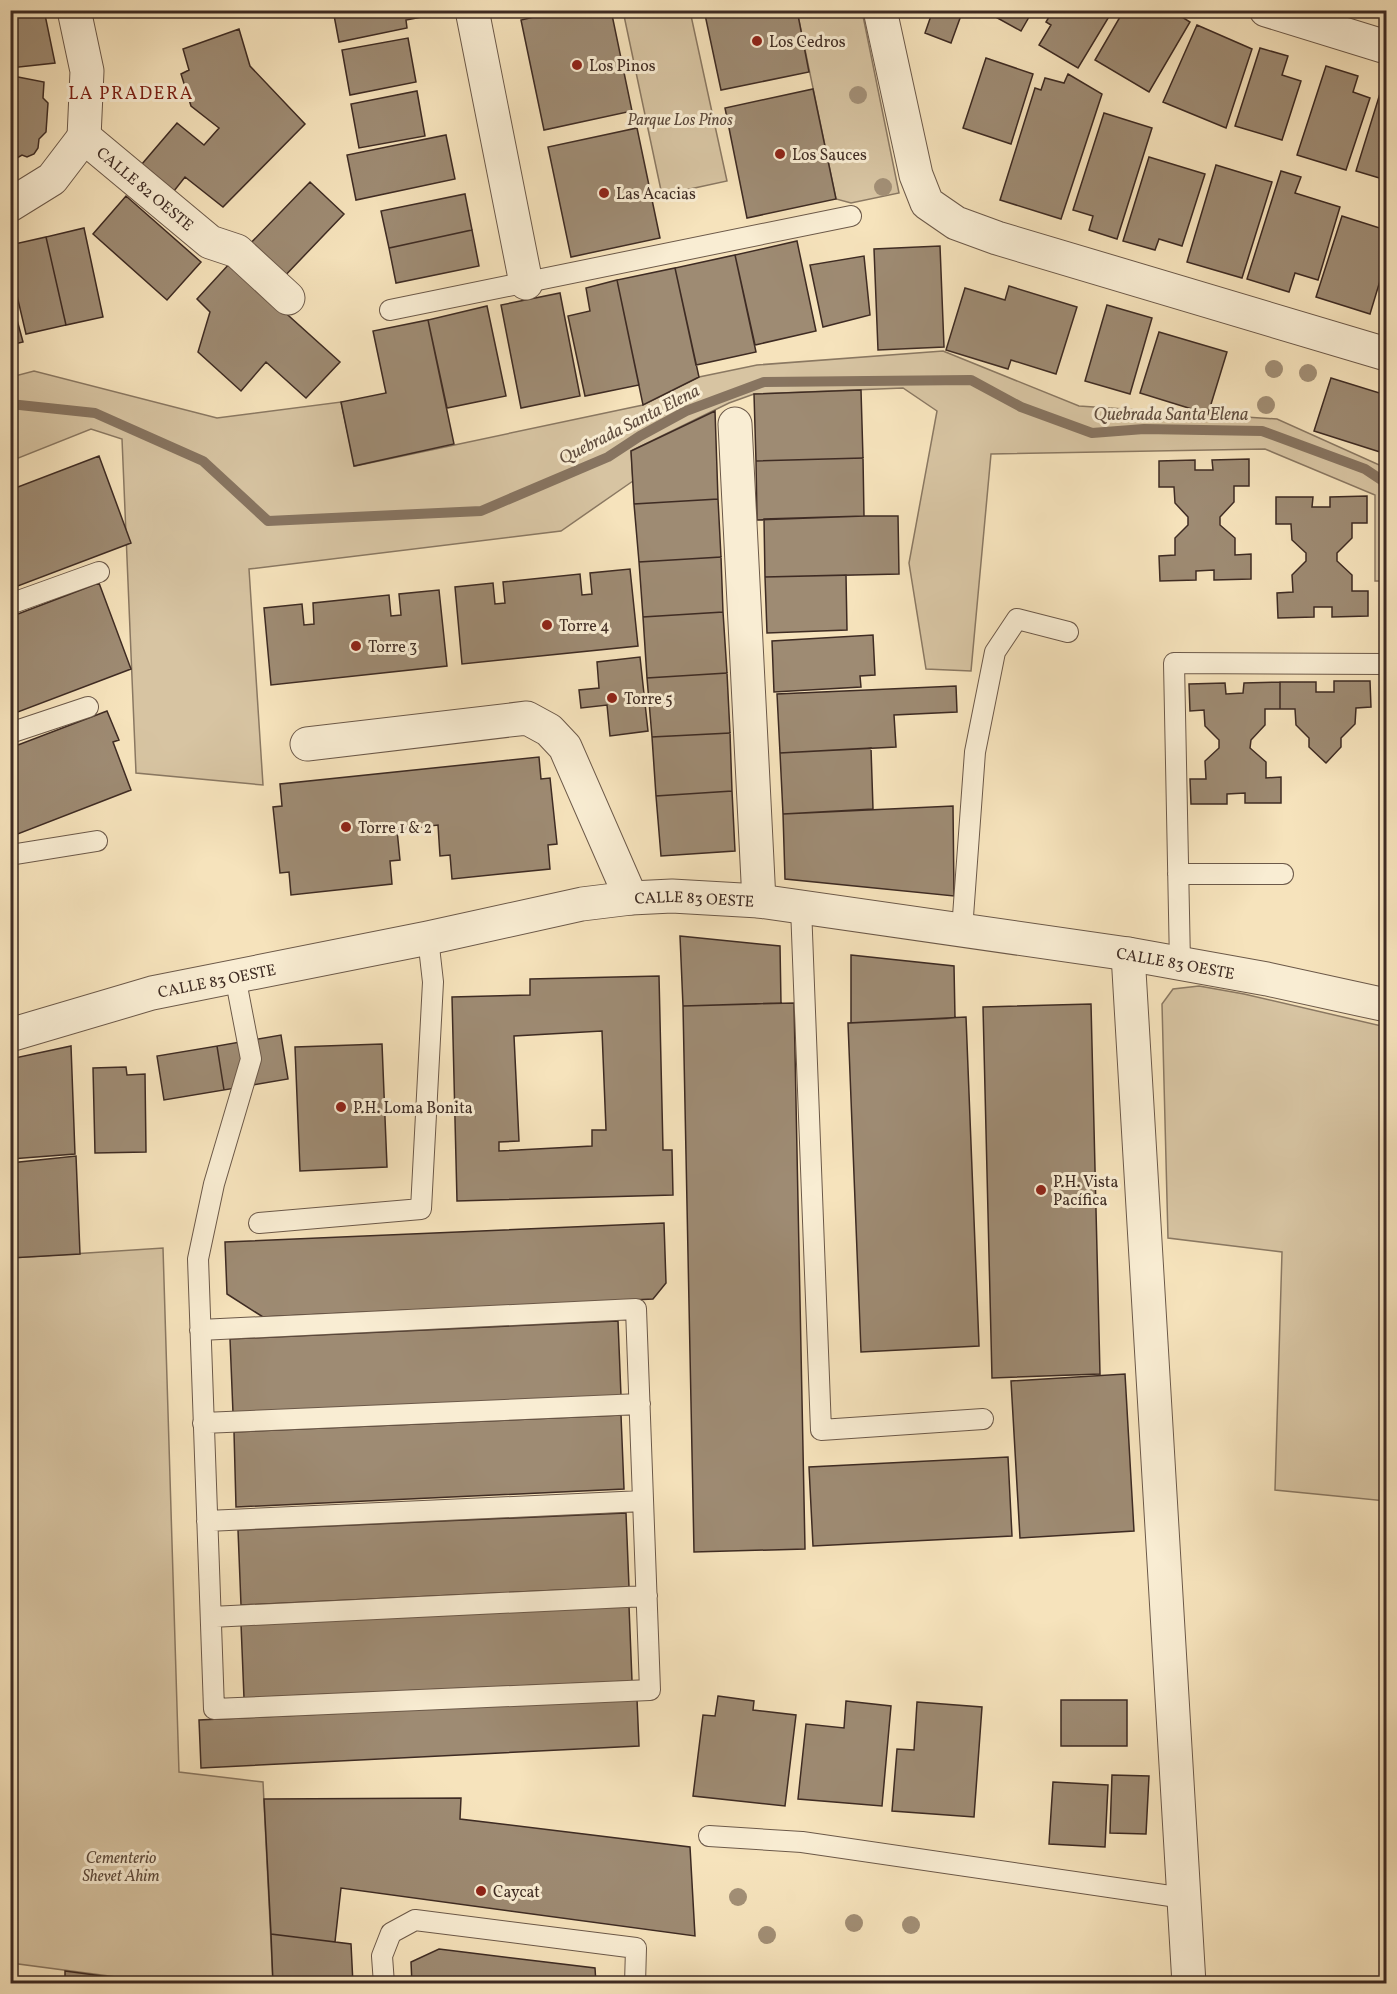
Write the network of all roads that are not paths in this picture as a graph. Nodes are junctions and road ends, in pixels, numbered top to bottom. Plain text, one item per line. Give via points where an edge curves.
1 (74, 10) edge
2 (472, 10) edge
3 (880, 10) edge
4 (1266, 10) edge
5 (1386, 47) edge
6 (84, 137) junction
7 (10, 205) edge
8 (851, 216) dead end
9 (526, 283) junction
10 (288, 298) dead end
11 (390, 310) dead end
12 (1386, 354) edge
13 (735, 424) dead end
14 (99, 572) dead end
15 (10, 604) edge
16 (1068, 632) dead end
17 (1386, 664) edge
18 (88, 707) dead end
19 (10, 734) edge
20 (307, 744) dead end
21 (97, 841) dead end
22 (10, 855) edge
23 (1178, 874) junction
24 (1283, 874) dead end
25 (631, 898) junction
26 (759, 901) junction
27 (801, 907) junction
28 (962, 930) junction
29 (428, 938) junction
30 (1128, 954) junction
31 (1180, 963) junction
32 (235, 976) junction
33 (1386, 1005) edge
34 (10, 1035) edge
35 (259, 1223) dead end
36 (200, 1330) junction
37 (640, 1404) junction
38 (983, 1419) dead end
39 (204, 1423) junction
40 (643, 1501) junction
41 (207, 1521) junction
42 (647, 1596) junction
43 (211, 1617) junction
44 (710, 1836) dead end
45 (1184, 1898) junction
46 (384, 1983) edge
47 (634, 1983) edge
48 (1189, 1983) edge

1 - 6 street via 87,71
2 - 9 street
3 - 12 street via 916,175 927,203 936,210 956,223 997,238
4 - 5 street
6 - 7 street, CALLE 82 OESTE via 52,179
6 - 10 street, CALLE 82 OESTE via 210,242 237,251
8 - 9 lane
9 - 11 lane
13 - 26 street
14 - 15 lane
16 - 28 lane via 1017,619 995,652 975,752
17 - 23 lane via 1174,663
18 - 19 lane
20 - 25 street via 527,718 549,730 565,747
21 - 22 lane
23 - 24 lane
23 - 31 lane
25 - 26 street, CALLE 83 OESTE
25 - 29 street, CALLE 83 OESTE via 582,904
26 - 27 street, CALLE 83 OESTE
27 - 28 street, CALLE 83 OESTE
27 - 38 lane via 821,1430
28 - 30 street, CALLE 83 OESTE
29 - 32 street, CALLE 83 OESTE
29 - 35 lane via 433,982 421,1209
30 - 31 street, CALLE 83 OESTE
30 - 45 street
31 - 33 street, CALLE 83 OESTE
32 - 34 street, CALLE 83 OESTE via 152,993
32 - 36 lane via 251,1059 214,1184 198,1259
36 - 37 lane via 636,1309
36 - 39 lane
37 - 39 lane
37 - 40 lane
39 - 41 lane
40 - 41 lane
40 - 42 lane
41 - 43 lane
42 - 43 lane
42 - 43 lane via 650,1690 214,1709
44 - 45 lane via 802,1842
45 - 48 street
46 - 47 lane via 382,1956 391,1933 415,1920 636,1948

